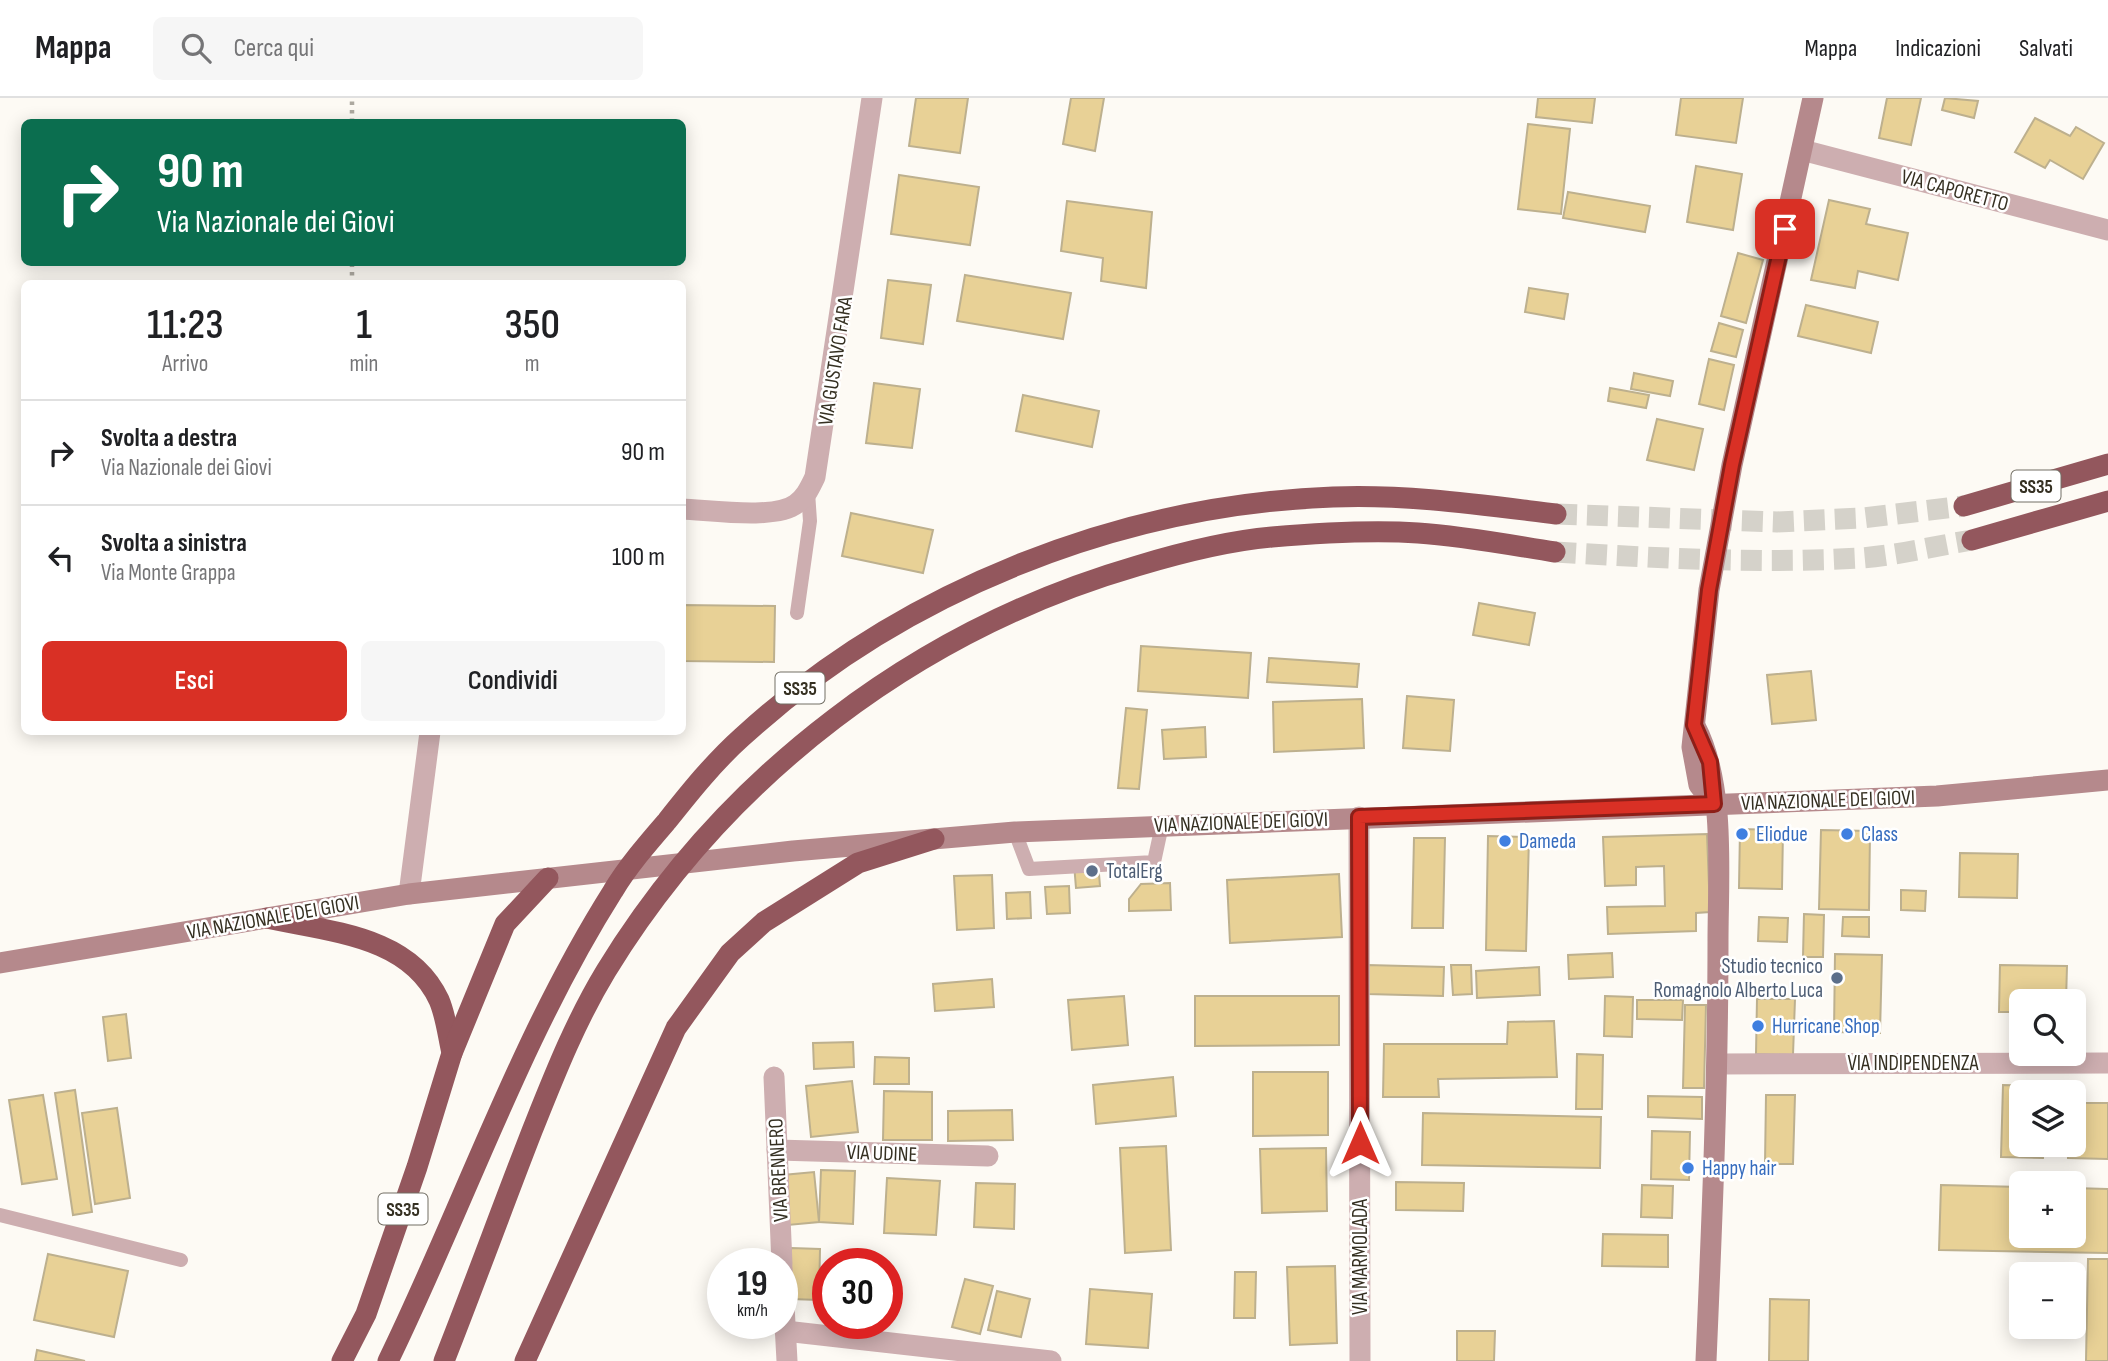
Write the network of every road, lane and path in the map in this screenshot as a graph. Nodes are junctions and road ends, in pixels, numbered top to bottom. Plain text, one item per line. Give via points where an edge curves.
1 (352, 98) edge
2 (872, 98) edge
3 (1813, 98) edge
4 (352, 119) edge
5 (1802, 150) junction
6 (2108, 230) edge
7 (2108, 464) edge
8 (808, 492) junction
9 (2108, 501) edge
10 (1964, 506) tunnel mouth
11 (686, 509) edge
12 (1556, 514) tunnel mouth
13 (1972, 540) tunnel mouth
14 (1555, 552) tunnel mouth
15 (797, 613) dead end
16 (430, 735) edge
17 (2108, 780) edge
18 (1714, 804) junction
19 (1359, 817) junction
20 (1163, 825) junction
21 (1015, 832) junction
22 (934, 839) junction
23 (548, 878) junction
24 (409, 894) junction
25 (267, 918) junction
26 (0, 963) edge
27 (452, 1053) junction
28 (1718, 1063) junction
29 (2108, 1063) edge
30 (774, 1077) dead end
31 (777, 1150) junction
32 (988, 1156) dead end
33 (0, 1215) edge
34 (781, 1248) edge
35 (181, 1259) dead end
36 (798, 1332) edge
37 (786, 1339) edge
38 (342, 1361) edge
39 (388, 1361) edge
40 (444, 1361) edge
41 (525, 1361) edge
42 (787, 1361) edge
43 (1051, 1361) edge
44 (1360, 1361) edge
45 (1706, 1361) edge

1 - 4 path
2 - 8 street, VIA GUSTAVO FARA via 821,453
3 - 5 main road
5 - 6 street, VIA CAPORETTO
5 - 18 main road via 1709,590 1694,725 1710,762
7 - 10 highway, SS35
8 - 11 street via 795,505 775,512
8 - 15 lane via 810,521
9 - 13 highway, SS35
12 - 39 highway, SS35 via 1404,496 1329,497 1166,519 1078,541 995,574 849,653 796,691 739,739 696,784 615,886 542,1017
14 - 40 highway, SS35 via 1418,533 1270,537 1173,556 1084,582 996,618 891,677 756,783 701,841 638,922 571,1034
16 - 24 street
17 - 18 main road, VIA NAZIONALE DEI GIOVI via 1937,796
18 - 19 main road, VIA NAZIONALE DEI GIOVI
18 - 28 main road
19 - 20 main road, VIA NAZIONALE DEI GIOVI
19 - 44 street, VIA MARMOLADA
20 - 21 main road, VIA NAZIONALE DEI GIOVI
20 - 21 lane via 1154,862 1029,869
21 - 22 main road, VIA NAZIONALE DEI GIOVI
22 - 23 main road, VIA NAZIONALE DEI GIOVI
22 - 41 highway via 859,863 764,922 730,953 676,1028
23 - 24 main road, VIA NAZIONALE DEI GIOVI
23 - 27 highway, SS35 via 505,924
24 - 25 main road, VIA NAZIONALE DEI GIOVI
25 - 26 main road, VIA NAZIONALE DEI GIOVI
25 - 27 highway via 378,942 417,968 439,1001
27 - 38 highway, SS35 via 370,1302
28 - 29 street, VIA INDIPENDENZA
28 - 45 main road
30 - 31 street, VIA BRENNERO
31 - 32 street, VIA UDINE
31 - 34 street, VIA BRENNERO
33 - 35 lane
36 - 43 street
37 - 42 street, VIA BRENNERO

